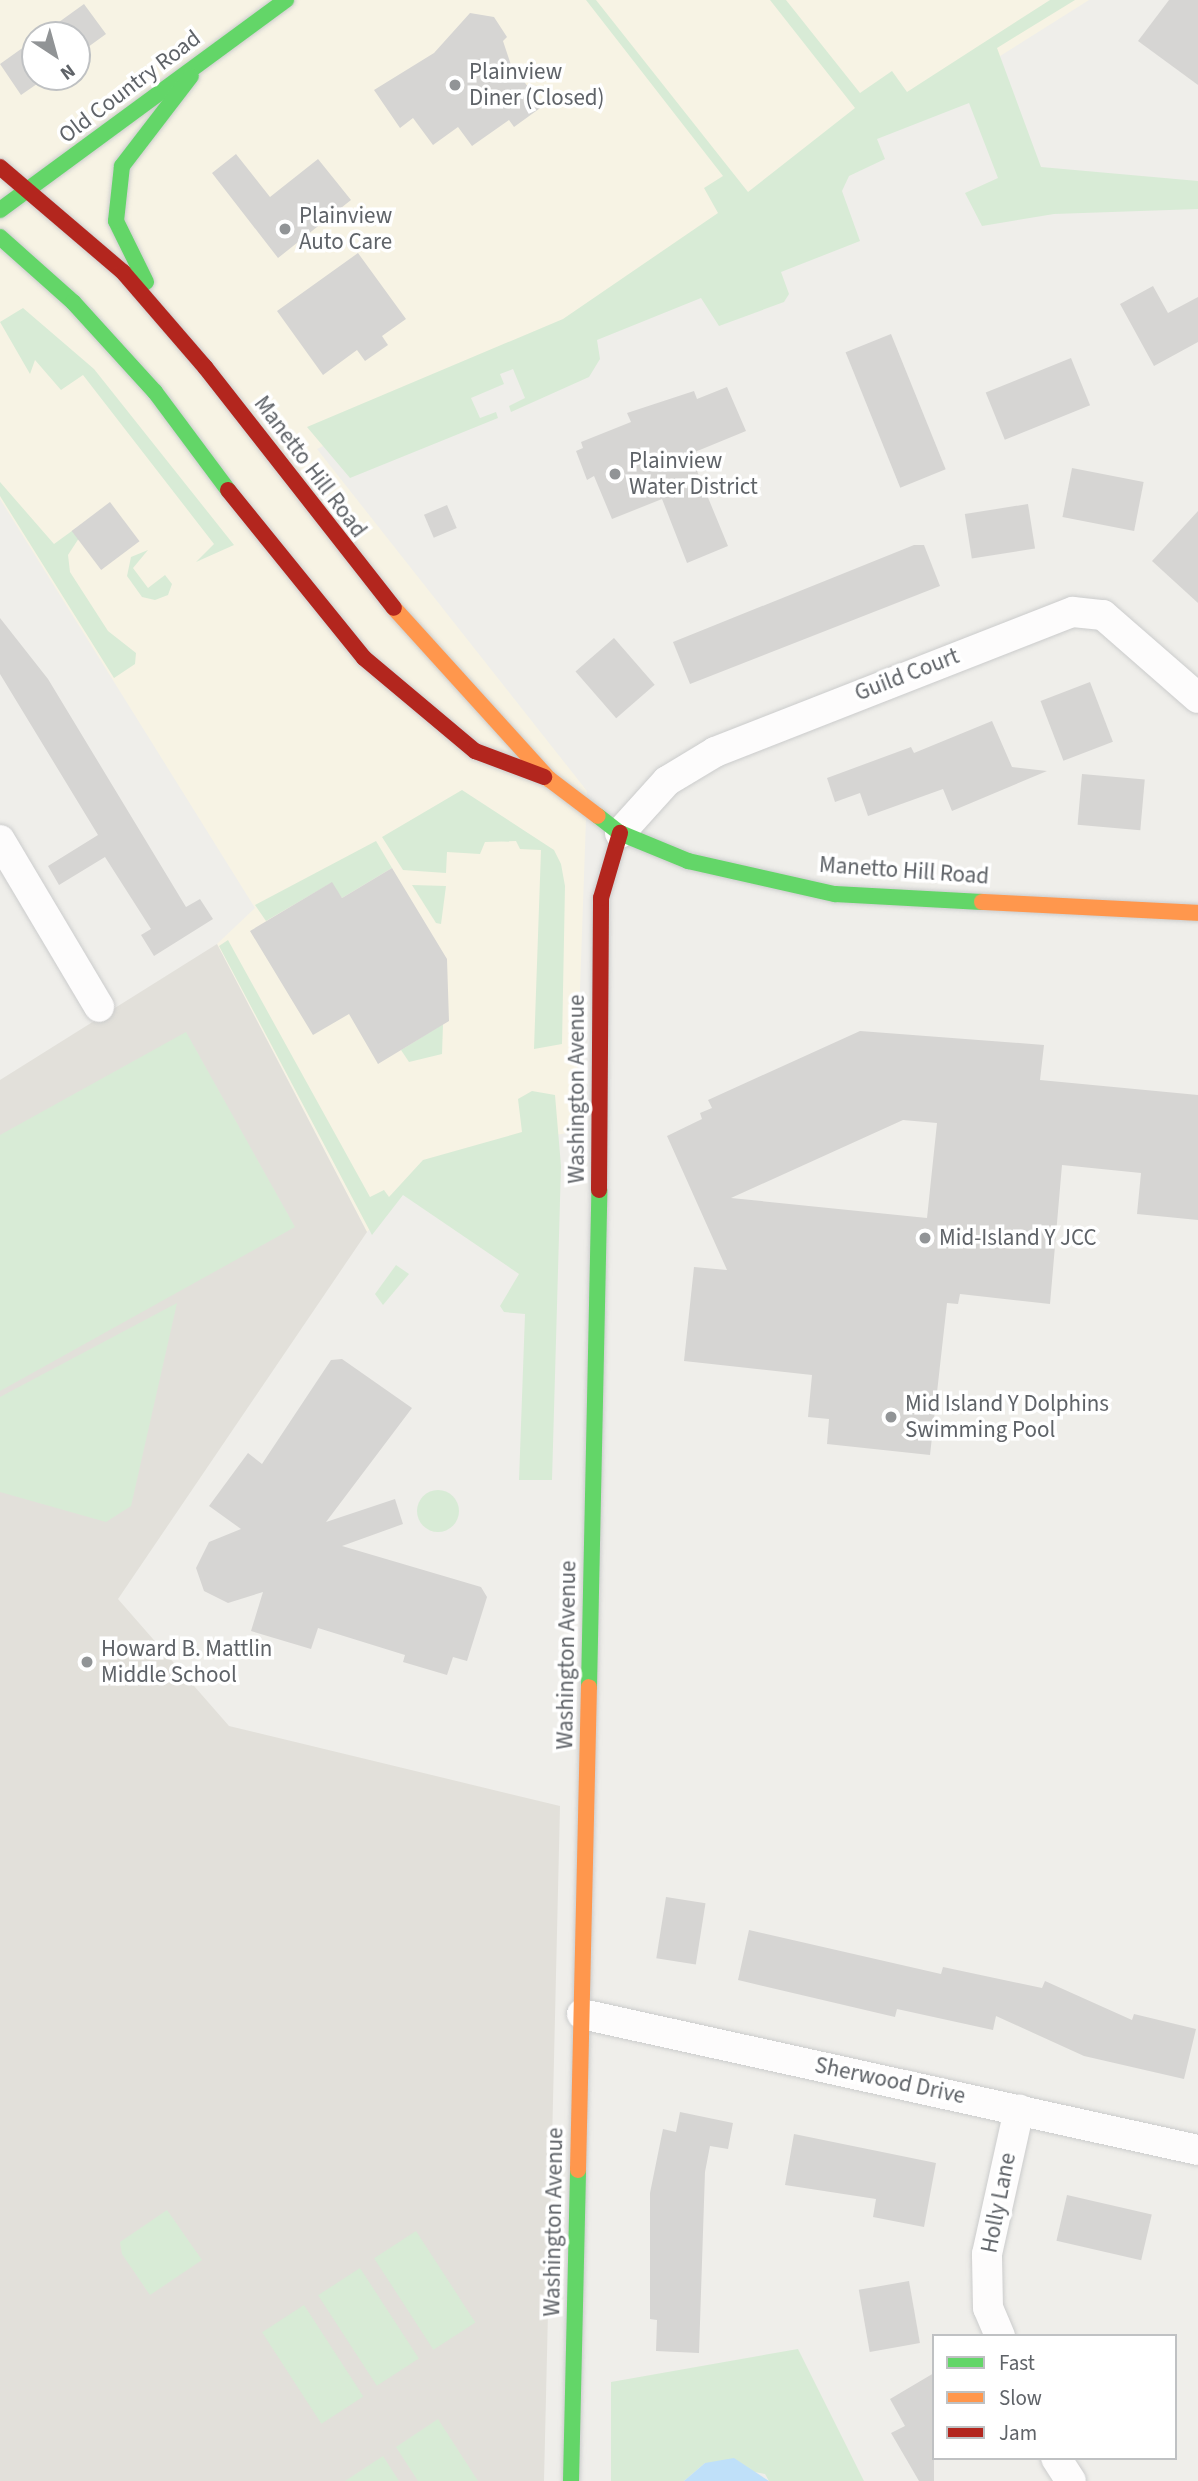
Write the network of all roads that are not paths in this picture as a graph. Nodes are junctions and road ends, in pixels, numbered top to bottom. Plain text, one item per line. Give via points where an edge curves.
1 (286, 0) edge
2 (202, 61) junction
3 (0, 167) edge
4 (30, 189) junction
5 (0, 210) edge
6 (0, 237) edge
7 (163, 319) junction
8 (291, 536) dead end
9 (273, 550) junction
10 (1198, 698) edge
11 (549, 779) junction
12 (620, 833) junction
13 (5, 858) edge
14 (1198, 913) edge
15 (99, 1007) dead end
16 (582, 2014) junction
17 (1019, 2110) junction
18 (1198, 2150) edge
19 (999, 2334) edge
20 (1057, 2460) edge
21 (571, 2481) edge
22 (1071, 2481) edge

1 - 2 main road, Old Country Road
2 - 4 main road, Old Country Road
2 - 7 main road via 122,166 116,221
3 - 4 main road, Manetto Hill Road
4 - 5 main road, Old Country Road
4 - 7 main road, Manetto Hill Road via 123,272
6 - 9 main road, Manetto Hill Road via 73,302 155,392
7 - 11 main road, Manetto Hill Road via 314,518
8 - 9 main road
9 - 11 main road, Manetto Hill Road via 364,658 433,719 475,751
10 - 12 street, Guild Court via 1103,615 1073,612 715,752 667,781
11 - 12 main road, Manetto Hill Road
12 - 14 main road, Manetto Hill Road via 688,861 835,894
12 - 16 main road, Washington Avenue via 601,898
13 - 15 street
16 - 17 street, Sherwood Drive
16 - 21 main road, Washington Avenue
17 - 18 street, Sherwood Drive
17 - 19 street, Holly Lane via 987,2254 988,2308
20 - 22 street

